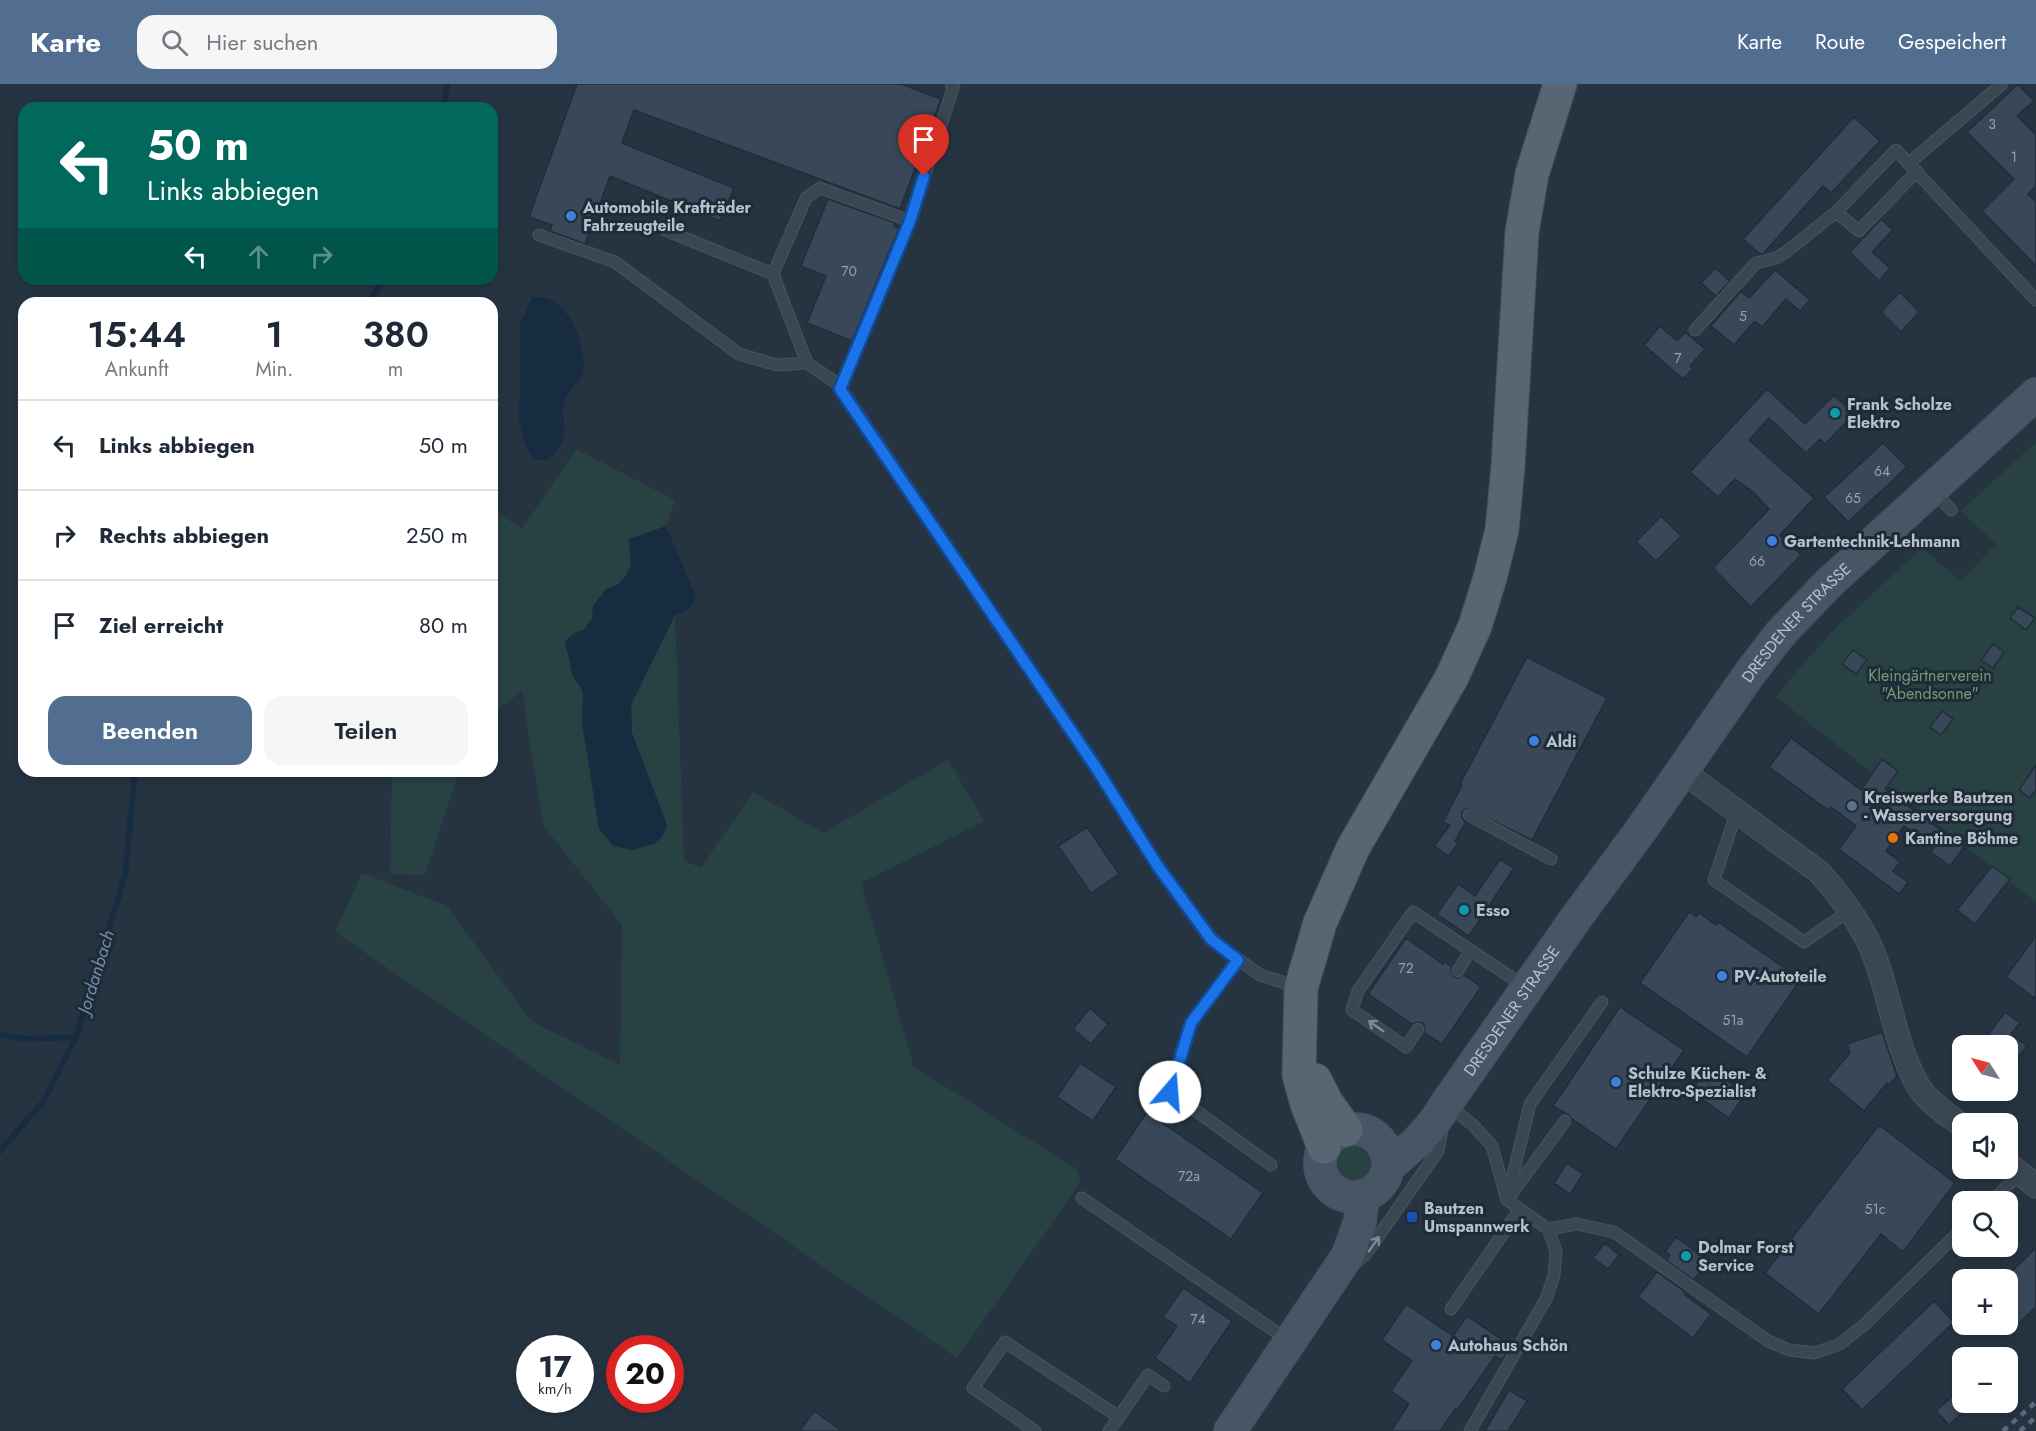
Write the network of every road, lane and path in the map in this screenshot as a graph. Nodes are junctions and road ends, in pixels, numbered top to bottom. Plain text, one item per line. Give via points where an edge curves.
1 (951, 84) edge
2 (1560, 84) edge
3 (2001, 84) edge
4 (1913, 167) junction
5 (1836, 212) junction
6 (910, 221) junction
7 (665, 230) dead end
8 (539, 235) dead end
9 (773, 274) junction
10 (2036, 300) edge
11 (1695, 330) dead end
12 (807, 363) junction
13 (840, 389) junction
14 (2033, 403) edge
15 (1682, 771) junction
16 (1737, 810) junction
17 (1469, 815) dead end
18 (1551, 858) dead end
19 (1850, 910) junction
20 (1470, 951) junction
21 (1238, 960) junction
22 (1458, 970) dead end
23 (1301, 988) junction
24 (1527, 988) junction
25 (1602, 1002) dead end
26 (1418, 1029) dead end
27 (1446, 1104) junction
28 (1952, 1118) edge
29 (1565, 1121) dead end
30 (1335, 1138) junction
31 (1385, 1154) junction
32 (1271, 1165) dead end
33 (2021, 1174) edge
34 (2003, 1191) edge
35 (1352, 1195) junction
36 (1082, 1198) dead end
37 (1507, 1200) junction
38 (1520, 1209) junction
39 (1548, 1229) junction
40 (1952, 1240) edge
41 (1331, 1283) junction
42 (1451, 1309) dead end
43 (1290, 1343) junction
44 (1164, 1386) dead end
45 (1119, 1417) junction
46 (1035, 1431) edge
47 (1109, 1431) edge
48 (1230, 1431) edge
49 (1470, 1431) edge

1 - 6 lane via 954,86
2 - 23 main road via 1532,174 1522,232 1508,466 1502,530 1490,578 1475,626 1452,677 1353,848 1320,923
3 - 4 lane
4 - 5 lane via 1896,150
4 - 5 lane via 1859,231
4 - 10 lane
5 - 11 lane via 1786,252 1756,263
6 - 9 lane via 820,188 806,198
6 - 13 lane
7 - 9 lane
8 - 12 lane via 615,262 739,354 777,365
9 - 12 lane
12 - 13 lane
13 - 21 lane via 1095,766 1157,865 1211,939
14 - 15 main road, DRESDENER STRASSE via 1941,500 1829,583 1781,633
15 - 16 street
15 - 24 main road, DRESDENER STRASSE
16 - 19 street via 1819,872
16 - 19 lane via 1714,880 1804,942
17 - 18 lane
19 - 28 street via 1867,940 1917,1083 1930,1101
20 - 22 lane
20 - 24 lane
26 -> 20 lane via 1406,1047 1352,1010 1358,991 1413,912
21 - 23 lane via 1260,975
21 - 32 lane via 1191,1023 1170,1092
23 - 30 main road via 1300,1039 1326,1102
24 - 27 main road, DRESDENER STRASSE
25 - 37 lane via 1530,1104
27 - 31 main road, DRESDENER STRASSE via 1423,1138
27 - 37 lane via 1492,1146
41 -> 27 lane via 1366,1254 1438,1151
29 - 37 lane
30 - 31 main road via 1360,1129 1367,1131
30 - 35 main road via 1320,1159 1322,1172 1329,1186
31 - 35 main road, DRESDENER STRASSE via 1386,1176 1381,1185 1372,1192
33 - 34 lane
35 - 41 main road
36 - 43 lane
37 - 38 lane
38 - 39 lane
38 - 42 lane
39 - 40 lane via 1577,1224 1614,1232 1768,1341 1789,1350 1815,1353 1840,1344 1865,1324
39 - 49 lane via 1556,1251 1554,1276 1546,1299
41 - 43 main road
43 - 48 main road
44 - 45 lane via 1148,1375
45 - 46 lane via 1005,1342 973,1388
45 - 47 lane

